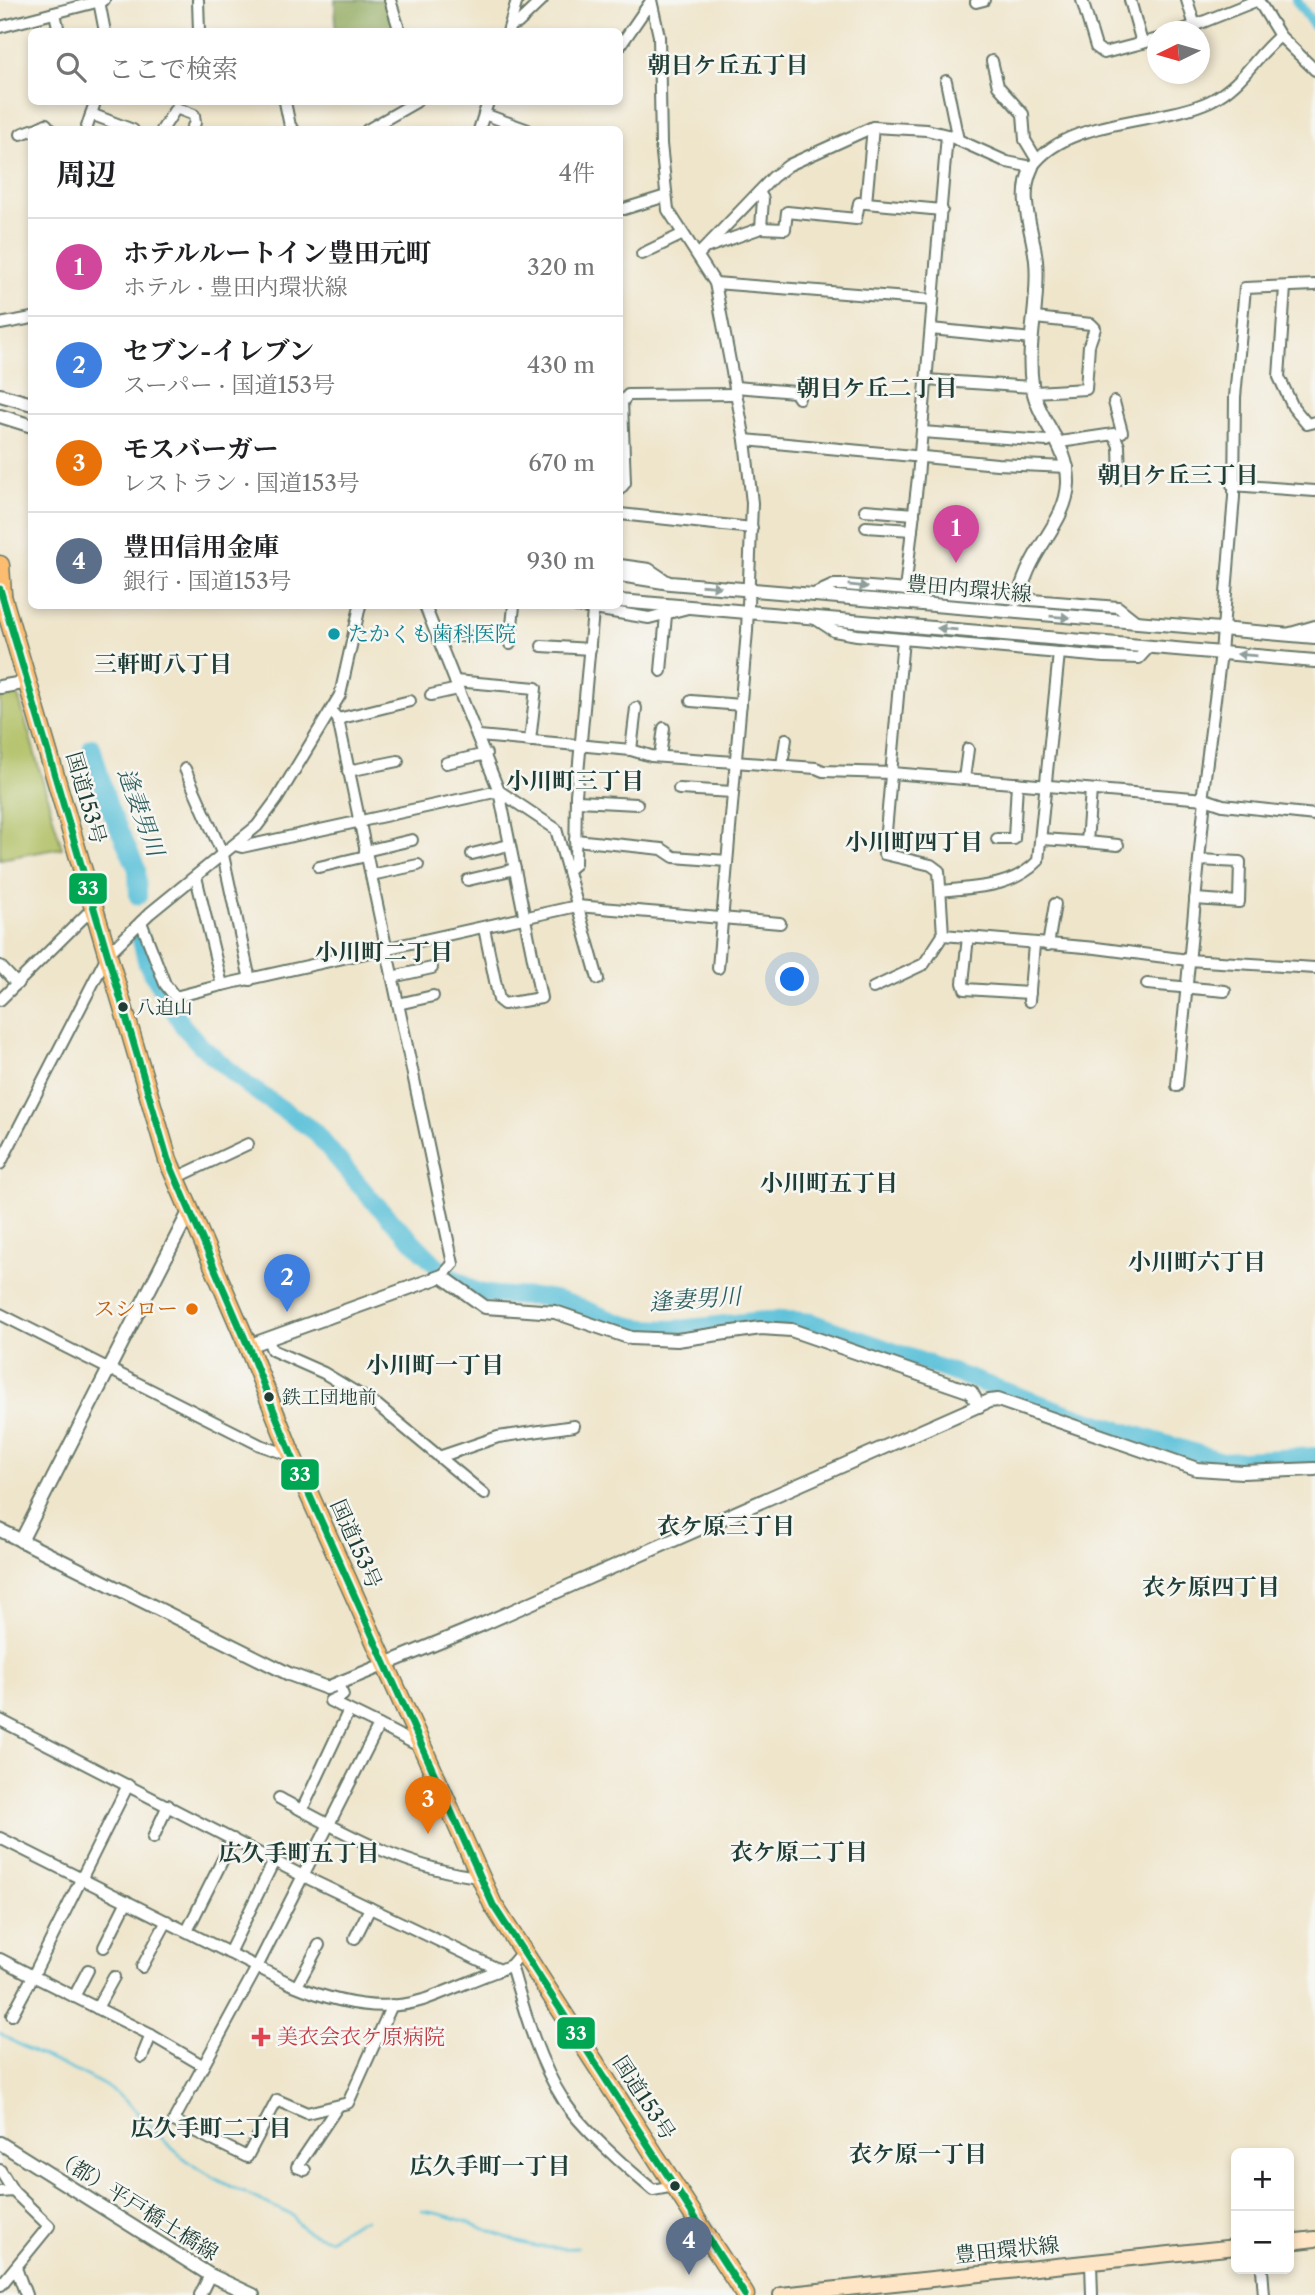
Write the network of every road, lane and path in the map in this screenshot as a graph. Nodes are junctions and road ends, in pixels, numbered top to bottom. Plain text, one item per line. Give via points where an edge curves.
1 (198, 0) edge
2 (390, 0) edge
3 (517, 0) edge
4 (542, 0) edge
5 (1082, 0) edge
6 (1130, 0) edge
7 (1187, 0) edge
8 (101, 1) edge
9 (651, 1) edge
10 (55, 13) junction
11 (1193, 21) edge
12 (1207, 21) edge
13 (0, 27) edge
14 (58, 28) edge
15 (104, 28) edge
16 (199, 28) edge
17 (399, 28) edge
18 (510, 28) edge
19 (1280, 36) junction
20 (623, 42) edge
21 (1147, 42) edge
22 (1142, 43) junction
23 (992, 61) dead end
24 (1315, 70) edge
25 (946, 81) dead end
26 (94, 105) edge
27 (286, 105) edge
28 (411, 105) edge
29 (487, 105) edge
30 (91, 114) junction
31 (484, 114) junction
32 (87, 126) edge
33 (122, 126) edge
34 (165, 126) edge
35 (193, 126) edge
36 (290, 126) edge
37 (375, 126) edge
38 (480, 126) edge
39 (517, 126) edge
40 (873, 127) junction
41 (952, 137) junction
42 (1034, 163) junction
43 (759, 192) junction
44 (666, 196) junction
45 (866, 202) junction
46 (624, 209) dead end
47 (942, 210) junction
48 (761, 228) junction
49 (681, 234) junction
50 (703, 251) junction
51 (642, 254) dead end
52 (715, 283) junction
53 (1315, 285) edge
54 (1284, 287) junction
55 (933, 300) junction
56 (1035, 318) junction
57 (28, 319) edge
58 (0, 324) edge
59 (931, 329) junction
60 (1032, 339) junction
61 (926, 380) junction
62 (736, 390) junction
63 (1034, 390) junction
64 (0, 395) edge
65 (799, 398) dead end
66 (623, 401) edge
67 (1114, 402) dead end
68 (28, 403) edge
69 (0, 416) edge
70 (1315, 422) edge
71 (28, 425) edge
72 (623, 429) edge
73 (922, 432) junction
74 (1121, 432) junction
75 (1058, 439) junction
76 (746, 440) junction
77 (919, 458) junction
78 (1068, 467) junction
79 (1120, 480) dead end
80 (623, 485) edge
81 (1233, 485) junction
82 (1315, 491) edge
83 (865, 510) dead end
84 (623, 514) edge
85 (914, 514) junction
86 (752, 527) junction
87 (866, 527) dead end
88 (912, 530) junction
89 (0, 565) edge
90 (623, 565) edge
91 (623, 575) edge
92 (670, 583) junction
93 (748, 589) junction
94 (905, 590) junction
95 (1, 591) edge
96 (814, 594) junction
97 (976, 596) junction
98 (1017, 600) junction
99 (623, 601) edge
100 (956, 607) junction
101 (691, 608) junction
102 (359, 609) edge
103 (426, 609) edge
104 (514, 609) edge
105 (586, 609) edge
106 (593, 611) junction
107 (747, 611) junction
108 (666, 615) junction
109 (814, 618) junction
110 (1137, 622) junction
111 (1315, 626) edge
112 (1222, 628) junction
113 (984, 632) junction
114 (1003, 634) junction
115 (1284, 634) junction
116 (475, 637) dead end
117 (1315, 637) edge
118 (439, 639) junction
119 (903, 639) junction
120 (510, 644) dead end
121 (964, 644) junction
122 (542, 646) dead end
123 (1150, 646) junction
124 (590, 649) junction
125 (1024, 649) junction
126 (1059, 653) junction
127 (1221, 653) junction
128 (1315, 661) edge
129 (662, 671) dead end
130 (28, 682) junction
131 (457, 685) junction
132 (0, 687) edge
133 (431, 695) dead end
134 (410, 701) dead end
135 (691, 701) dead end
136 (741, 705) junction
137 (636, 708) dead end
138 (335, 715) junction
139 (664, 728) dead end
140 (479, 736) junction
141 (786, 739) dead end
142 (530, 741) junction
143 (582, 746) junction
144 (968, 749) dead end
145 (631, 750) junction
146 (486, 754) junction
147 (660, 756) junction
148 (397, 761) dead end
149 (736, 762) junction
150 (446, 763) dead end
151 (782, 765) junction
152 (185, 769) dead end
153 (348, 771) junction
154 (892, 773) junction
155 (964, 779) junction
156 (1017, 783) junction
157 (1046, 785) junction
158 (679, 789) dead end
159 (1091, 790) junction
160 (499, 791) junction
161 (733, 792) junction
162 (1203, 799) junction
163 (578, 801) junction
164 (637, 804) dead end
165 (1315, 815) edge
166 (359, 822) junction
167 (575, 839) junction
168 (997, 839) dead end
169 (1042, 839) junction
170 (412, 840) dead end
171 (1087, 842) junction
172 (235, 845) junction
173 (509, 845) junction
174 (1118, 845) dead end
175 (365, 853) junction
176 (472, 854) dead end
177 (223, 855) junction
178 (1199, 860) junction
179 (727, 861) junction
180 (418, 865) dead end
181 (319, 867) dead end
182 (515, 869) junction
183 (569, 869) junction
184 (371, 875) junction
185 (195, 877) junction
186 (468, 880) dead end
187 (941, 891) junction
188 (1195, 899) junction
189 (1055, 904) dead end
190 (577, 906) junction
191 (94, 908) junction
192 (722, 917) junction
193 (527, 919) junction
194 (141, 922) junction
195 (780, 923) dead end
196 (484, 928) junction
197 (943, 935) junction
198 (968, 937) junction
199 (1034, 945) junction
200 (1048, 945) junction
201 (386, 948) junction
202 (108, 954) junction
203 (1188, 960) junction
204 (0, 966) edge
205 (432, 968) dead end
206 (718, 968) dead end
207 (1315, 968) edge
208 (392, 977) junction
209 (598, 979) dead end
210 (250, 980) junction
211 (17, 984) junction
212 (222, 985) junction
213 (1147, 985) dead end
214 (1185, 986) junction
215 (873, 988) dead end
216 (1225, 990) dead end
217 (433, 996) dead end
218 (0, 1000) edge
219 (398, 1004) junction
220 (1177, 1086) dead end
221 (248, 1144) dead end
222 (0, 1164) edge
223 (176, 1178) junction
224 (189, 1212) junction
225 (442, 1276) junction
226 (0, 1314) edge
227 (268, 1340) junction
228 (248, 1346) junction
229 (107, 1368) junction
230 (979, 1406) junction
231 (574, 1426) dead end
232 (292, 1457) junction
233 (439, 1457) junction
234 (1315, 1469) edge
235 (484, 1494) dead end
236 (0, 1530) edge
237 (21, 1541) junction
238 (387, 1665) junction
239 (338, 1685) junction
240 (348, 1712) junction
241 (0, 1720) edge
242 (379, 1725) junction
243 (424, 1748) junction
244 (128, 1785) junction
245 (279, 1798) dead end
246 (168, 1805) junction
247 (302, 1810) junction
248 (330, 1825) junction
249 (0, 1838) edge
250 (153, 1838) dead end
251 (233, 1839) junction
252 (274, 1861) junction
253 (303, 1876) junction
254 (80, 1877) junction
255 (479, 1877) junction
256 (127, 1901) junction
257 (370, 1908) junction
258 (167, 1921) junction
259 (187, 1931) junction
260 (355, 1938) dead end
261 (319, 1945) dead end
262 (104, 1947) dead end
263 (229, 1952) junction
264 (516, 1958) junction
265 (0, 1959) edge
266 (257, 1967) junction
267 (142, 1968) dead end
268 (88, 1970) dead end
269 (500, 1970) junction
270 (33, 1976) junction
271 (114, 1977) dead end
272 (297, 1986) junction
273 (74, 1997) junction
274 (392, 2005) junction
275 (97, 2008) junction
276 (12, 2015) dead end
277 (151, 2035) junction
278 (142, 2057) dead end
279 (202, 2065) junction
280 (338, 2106) junction
281 (0, 2143) edge
282 (305, 2170) dead end
283 (0, 2171) edge
284 (674, 2186) junction
285 (13, 2191) junction
286 (0, 2192) edge
287 (1315, 2239) edge
288 (1294, 2241) edge
289 (1231, 2248) edge
290 (1091, 2263) junction
291 (16, 2268) junction
292 (1262, 2274) edge
293 (210, 2275) junction
294 (0, 2284) edge
295 (233, 2291) edge
296 (5, 2295) edge
297 (26, 2295) edge
298 (200, 2295) edge
299 (253, 2295) edge
300 (745, 2295) edge
301 (781, 2295) edge
302 (1092, 2295) edge
303 (1264, 2295) edge

1 - 16 street
2 - 17 street
3 - 18 street
4 - 18 street
5 - 22 street via 1096,47 1104,53
6 - 22 street
7 - 11 street
8 - 10 street
8 - 15 street
9 - 20 street
9 - 44 street via 659,36
10 - 13 street
10 - 14 street
12 - 19 street via 1258,0
19 - 24 street
19 - 42 street via 1242,80 1209,101 1083,135 1041,153
21 - 22 street
23 - 42 street via 998,86 1023,114 1025,140
25 - 41 street
26 - 30 street
27 - 36 street
28 - 37 street
29 - 31 street
30 - 32 street
30 - 33 street
31 - 38 street
31 - 39 street
34 - 35 street via 176,108 194,115
40 - 41 street via 901,126
40 - 43 street via 793,162
40 - 45 street
41 - 42 street via 1007,162
41 - 47 street
42 - 56 street via 1025,182 1024,200 1037,264
43 - 48 street via 763,199
43 - 50 street
44 - 46 street
44 - 49 street
45 - 47 street
45 - 48 street via 859,204 856,219 787,212 785,229
47 - 55 street
48 - 50 street
49 - 50 street
49 - 51 street
50 - 52 street
52 - 55 street
52 - 62 street
53 - 54 street
54 - 70 street via 1279,377 1293,407 1307,424
54 - 81 street via 1245,288
55 - 59 street
56 - 60 street
56 - 63 street via 1094,328 1086,389
57 - 58 street
59 - 60 street
59 - 61 street
60 - 63 street
61 - 63 street
61 - 73 street
62 - 65 street via 795,393
62 - 66 street via 628,395
62 - 76 street
63 - 75 street
64 - 68 street
67 - 74 street
69 - 71 street
72 - 80 street
73 - 75 street
73 - 77 street
74 - 75 street
74 - 79 street
75 - 78 street
76 - 77 street
76 - 86 street
77 - 78 street
77 - 85 street
78 - 98 street via 1067,501 1031,563
81 - 82 street
81 - 112 street
83 - 85 street
84 - 86 street
85 - 88 street
86 - 93 street
87 - 88 street
88 - 94 street
89 - 95 highway, 国道153号
90 - 92 street via 649,569
91 - 92 street, 豊田内環状線
92 -> 93 street, 豊田内環状線
93 - 96 street, 豊田内環状線
93 - 107 street
96 -> 94 street via 834,585
94 - 97 street
95 - 130 highway, 国道153号
96 - 100 street, 豊田内環状線
97 - 98 street
97 - 100 street
98 - 110 street via 1118,607
99 - 101 street, 豊田内環状線
100 -> 110 street, 豊田内環状線
101 - 107 street, 豊田内環状線
101 - 108 street
102 - 138 street
103 - 118 street
104 - 120 street
105 - 106 street
106 - 108 street via 649,618
106 - 124 street
107 - 109 street, 豊田内環状線
107 - 136 street
108 - 129 street
113 -> 109 street, 豊田内環状線
109 - 119 street via 834,631
110 - 112 street, 豊田内環状線
111 - 115 street
112 - 115 street, 豊田内環状線
112 - 127 street
113 - 114 street, 豊田内環状線
113 - 121 street
114 - 123 street, 豊田内環状線
114 - 125 street
115 - 117 street, 豊田内環状線
116 - 118 street via 446,635
118 - 131 street
119 - 121 street
119 - 154 street
121 - 125 street
122 - 124 street
123 - 126 street via 1139,658
123 - 127 street, 豊田内環状線
124 - 143 street
125 - 126 street
126 - 157 street
128 -> 127 street, 豊田内環状線
127 - 162 street
130 - 132 street
130 - 191 highway, 国道153号
131 - 133 street
131 - 140 street
131 - 142 street via 536,688
134 - 138 street
135 - 136 street
136 - 149 street
137 - 145 street
138 - 153 street
138 - 172 street via 268,813
139 - 147 street
140 - 142 street
140 - 146 street
141 - 151 street
142 - 143 street
143 - 145 street
143 - 163 street
144 - 155 street
145 - 147 street
146 - 150 street
146 - 160 street
147 - 149 street
148 - 153 street
149 - 151 street
149 - 161 street
151 - 154 street
152 - 177 street
153 - 166 street
154 - 155 street
154 - 187 street via 884,854 931,865 939,871
155 - 156 street
156 - 157 street
156 - 168 street via 1014,839
157 - 159 street
157 - 169 street
158 - 161 street
159 - 162 street
159 - 171 street
160 - 166 street
160 - 173 street
160 - 183 street via 556,829
161 - 179 street
162 - 165 street
162 - 178 street
163 - 164 street
163 - 167 street
166 - 172 street
166 - 175 street
167 - 179 street
167 - 183 street via 575,864
169 - 171 street
169 - 187 street via 1038,861 1014,879
170 - 175 street
171 - 174 street
172 - 177 street
173 - 176 street
173 - 182 street
175 - 181 street
175 - 184 street
177 - 185 street
177 - 210 street
178 - 188 street
178 - 188 street via 1240,862 1239,902
179 - 192 street
180 - 184 street
182 - 186 street
182 - 193 street
183 - 190 street
184 - 201 street
185 - 194 street
185 - 212 street
187 - 197 street
188 - 203 street
189 - 200 street
190 - 192 street
190 - 193 street
190 - 209 street
191 - 202 highway, 国道153号
191 - 211 street
192 - 195 street
192 - 206 street
193 - 196 street
193 - 196 street via 541,998 504,1004 499,1000
194 - 202 street
194 - 212 street via 165,984 175,997
196 - 201 street
197 - 198 street
197 - 215 street via 924,964
198 - 199 street
198 - 199 street via 965,989 1030,997
199 - 200 street
200 - 203 street
201 - 208 street
201 - 210 street
202 - 222 street
202 - 223 highway, 国道153号
203 - 207 street
203 - 214 street
204 - 211 street
205 - 208 street
208 - 219 street
210 - 212 street
211 - 218 street
213 - 214 street
214 - 216 street
214 - 220 street
217 - 219 street
219 - 225 street via 453,1264
221 - 223 street
223 - 224 highway, 国道153号
224 - 228 highway, 国道153号
224 - 229 street
225 - 227 street
225 - 230 street via 485,1307 567,1315 631,1338 677,1340 761,1328 791,1329 971,1392
226 - 229 street
227 - 228 street
227 - 233 street via 272,1350 324,1373 377,1405
228 - 232 highway, 国道153号
229 - 232 street
229 - 237 street
230 - 234 street via 998,1400 1197,1469
230 - 238 street
231 - 233 street via 498,1437
232 - 238 highway, 国道153号
233 - 235 street
236 - 237 street
237 - 239 street via 289,1674 321,1688
238 - 239 street
238 - 243 highway, 国道153号
239 - 240 street via 343,1695 330,1700
240 - 242 street
240 - 247 street
241 - 244 street
242 - 243 street
242 - 248 street
243 - 255 highway, 国道153号
244 - 246 street
244 - 254 street
245 - 247 street
246 - 250 street
246 - 251 street
247 - 248 street
248 - 253 street
248 - 255 street via 420,1866
249 - 254 street
251 - 252 street
251 - 259 street
252 - 253 street
252 - 263 street
253 - 257 street
253 - 266 street
254 - 256 street
254 - 270 street
255 - 264 highway, 国道153号
256 - 258 street
256 - 262 street
257 - 260 street
257 - 269 street
258 - 259 street
258 - 267 street
259 - 263 street
261 - 272 street
263 - 266 street
264 - 269 street
264 - 284 highway, 国道153号
264 - 284 street via 523,2009 565,2103 653,2190
265 - 270 street
266 - 272 street
266 - 279 street
268 - 273 street
269 - 274 street via 421,2001
270 - 273 street
270 - 276 street
271 - 275 street
272 - 274 street via 335,2001
273 - 275 street
274 - 280 street via 348,2103
275 - 277 street
277 - 278 street
277 - 279 street
279 - 280 street via 174,2120 247,2157 277,2100 307,2113
280 - 282 street via 297,2167
281 - 293 street, （都）平戸橋土橋線
283 - 285 street
284 - 300 highway, 国道153号
285 - 286 street
285 - 291 street via 49,2223
287 - 288 main road
289 - 290 main road, 豊田環状線
290 - 301 main road, 豊田環状線
290 - 302 street
291 - 294 street
291 - 297 street
292 - 303 street
293 - 295 street, （都）平戸橋土橋線
293 - 298 street
294 - 296 street
295 - 299 street, （都）平戸橋土橋線

